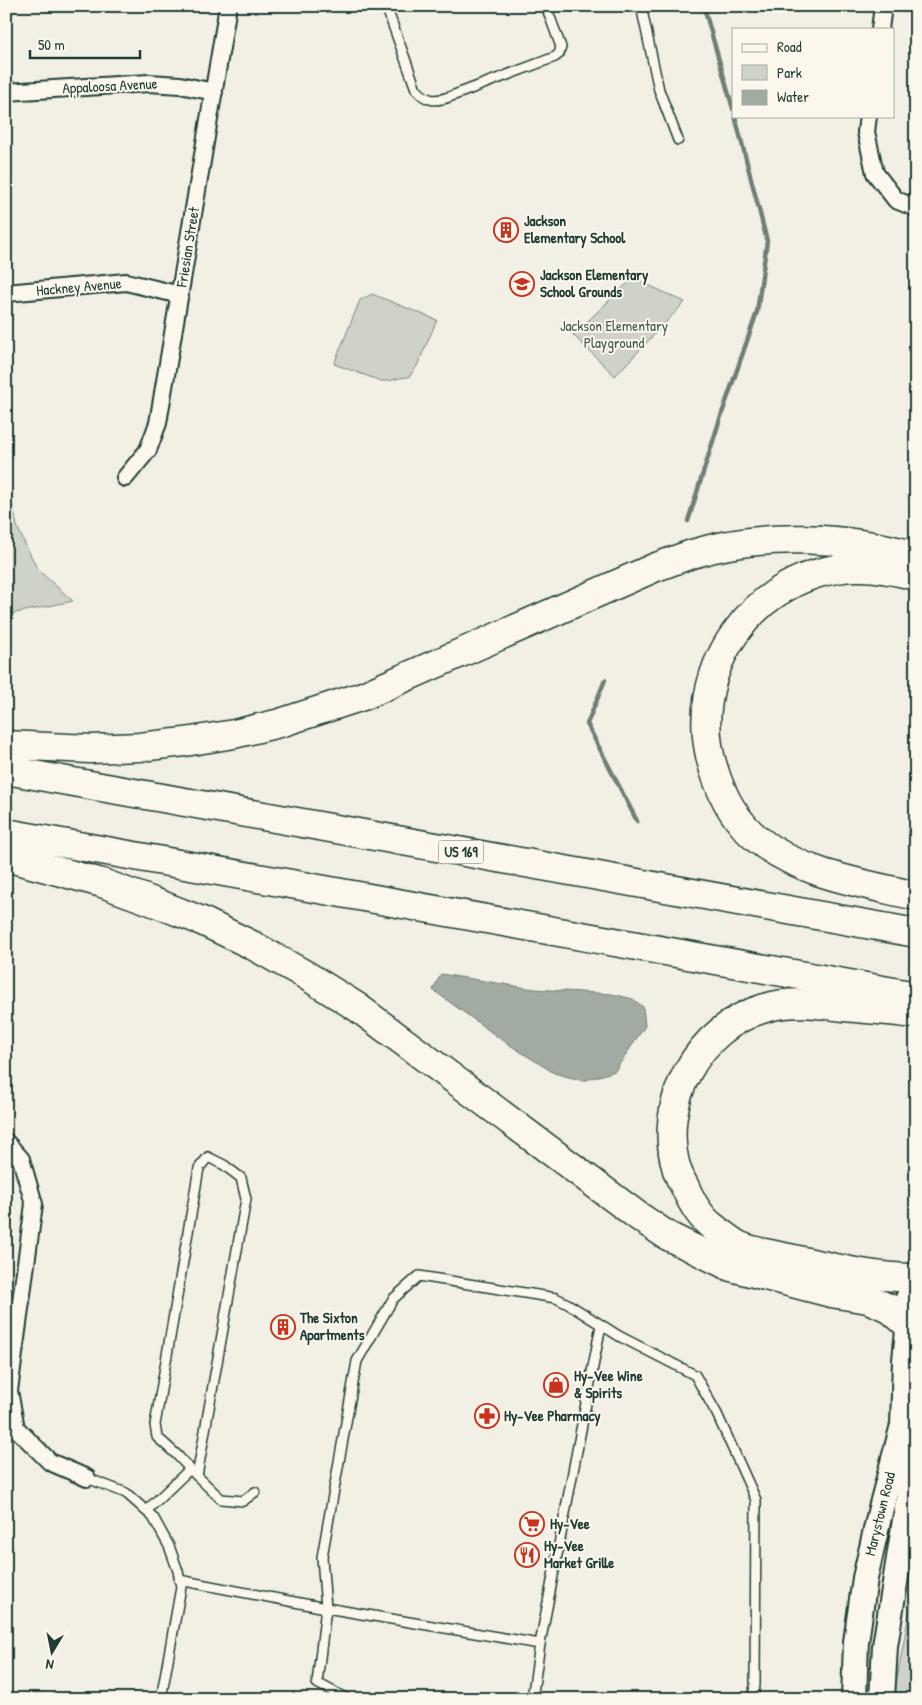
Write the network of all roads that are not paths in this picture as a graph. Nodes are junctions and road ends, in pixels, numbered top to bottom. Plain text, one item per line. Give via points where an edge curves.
1 (228, 6) edge
2 (386, 6) edge
3 (546, 6) edge
4 (641, 6) edge
5 (884, 6) edge
6 (880, 28) edge
7 (6, 92) edge
8 (214, 92) junction
9 (868, 118) edge
10 (678, 140) dead end
11 (916, 208) edge
12 (6, 293) edge
13 (180, 294) junction
14 (125, 478) dead end
15 (916, 556) edge
16 (916, 576) edge
17 (6, 746) edge
18 (6, 770) edge
19 (6, 833) edge
20 (6, 858) edge
21 (916, 896) edge
22 (916, 933) edge
23 (916, 996) edge
24 (916, 1014) edge
25 (6, 1142) edge
26 (916, 1278) edge
27 (916, 1286) edge
28 (601, 1325) junction
29 (910, 1331) edge
30 (916, 1451) edge
31 (193, 1473) junction
32 (87, 1478) joint
33 (255, 1492) dead end
34 (146, 1511) junction
35 (179, 1580) junction
36 (326, 1608) junction
37 (540, 1644) junction
38 (160, 1699) edge
39 (347, 1699) edge
40 (532, 1699) edge
41 (753, 1699) edge
42 (854, 1699) edge
43 (882, 1699) edge

1 - 8 street, Friesian Street
2 - 3 lane via 416,89 422,97 440,100 560,54 561,47
4 - 10 lane via 659,90
5 - 6 street
7 - 8 street, Appaloosa Avenue via 165,83
8 - 13 street, Friesian Street
9 - 11 street via 866,132 875,173 896,200
12 - 13 street, Hackney Avenue via 126,282
13 - 14 street, Friesian Street via 158,424 148,450
15 - 17 highway via 879,547 816,540 769,540 732,545 694,553 656,567 363,696 280,723 234,734 139,747
16 - 21 highway via 856,567 799,580 775,593 736,630 720,657 710,688 705,720 708,754 720,788 735,815 757,838 786,858 816,872
18 - 22 highway, US 169
19 - 23 highway
20 - 29 highway via 102,883 185,914 252,945 356,1007 668,1236 731,1267 889,1308
24 - 26 highway via 794,1004 766,1008 742,1018 718,1032 686,1073 678,1095 672,1146 677,1170 690,1198 711,1225 739,1246 854,1272
25 - 32 street via 21,1159 34,1204 9,1391 16,1428 50,1462
27 - 29 main road, Marystown Road via 909,1295 904,1312
28 - 36 lane via 556,1298 419,1276 393,1299 357,1361 322,1558
28 - 37 lane
28 - 41 lane via 695,1375 717,1414 756,1500
29 - 42 main road, Marystown Road via 905,1360 903,1424 865,1578 856,1642
30 - 43 main road, Marystown Road via 885,1646
31 - 31 lane via 157,1437 155,1425 199,1168 208,1157 241,1178 246,1199
31 - 33 lane via 221,1499 243,1501
31 - 34 lane
32 - 34 lane via 126,1493
34 - 35 lane via 153,1517 169,1546
35 - 36 lane
35 - 38 lane via 181,1588
36 - 37 lane
36 - 39 lane via 318,1683
37 - 40 lane

